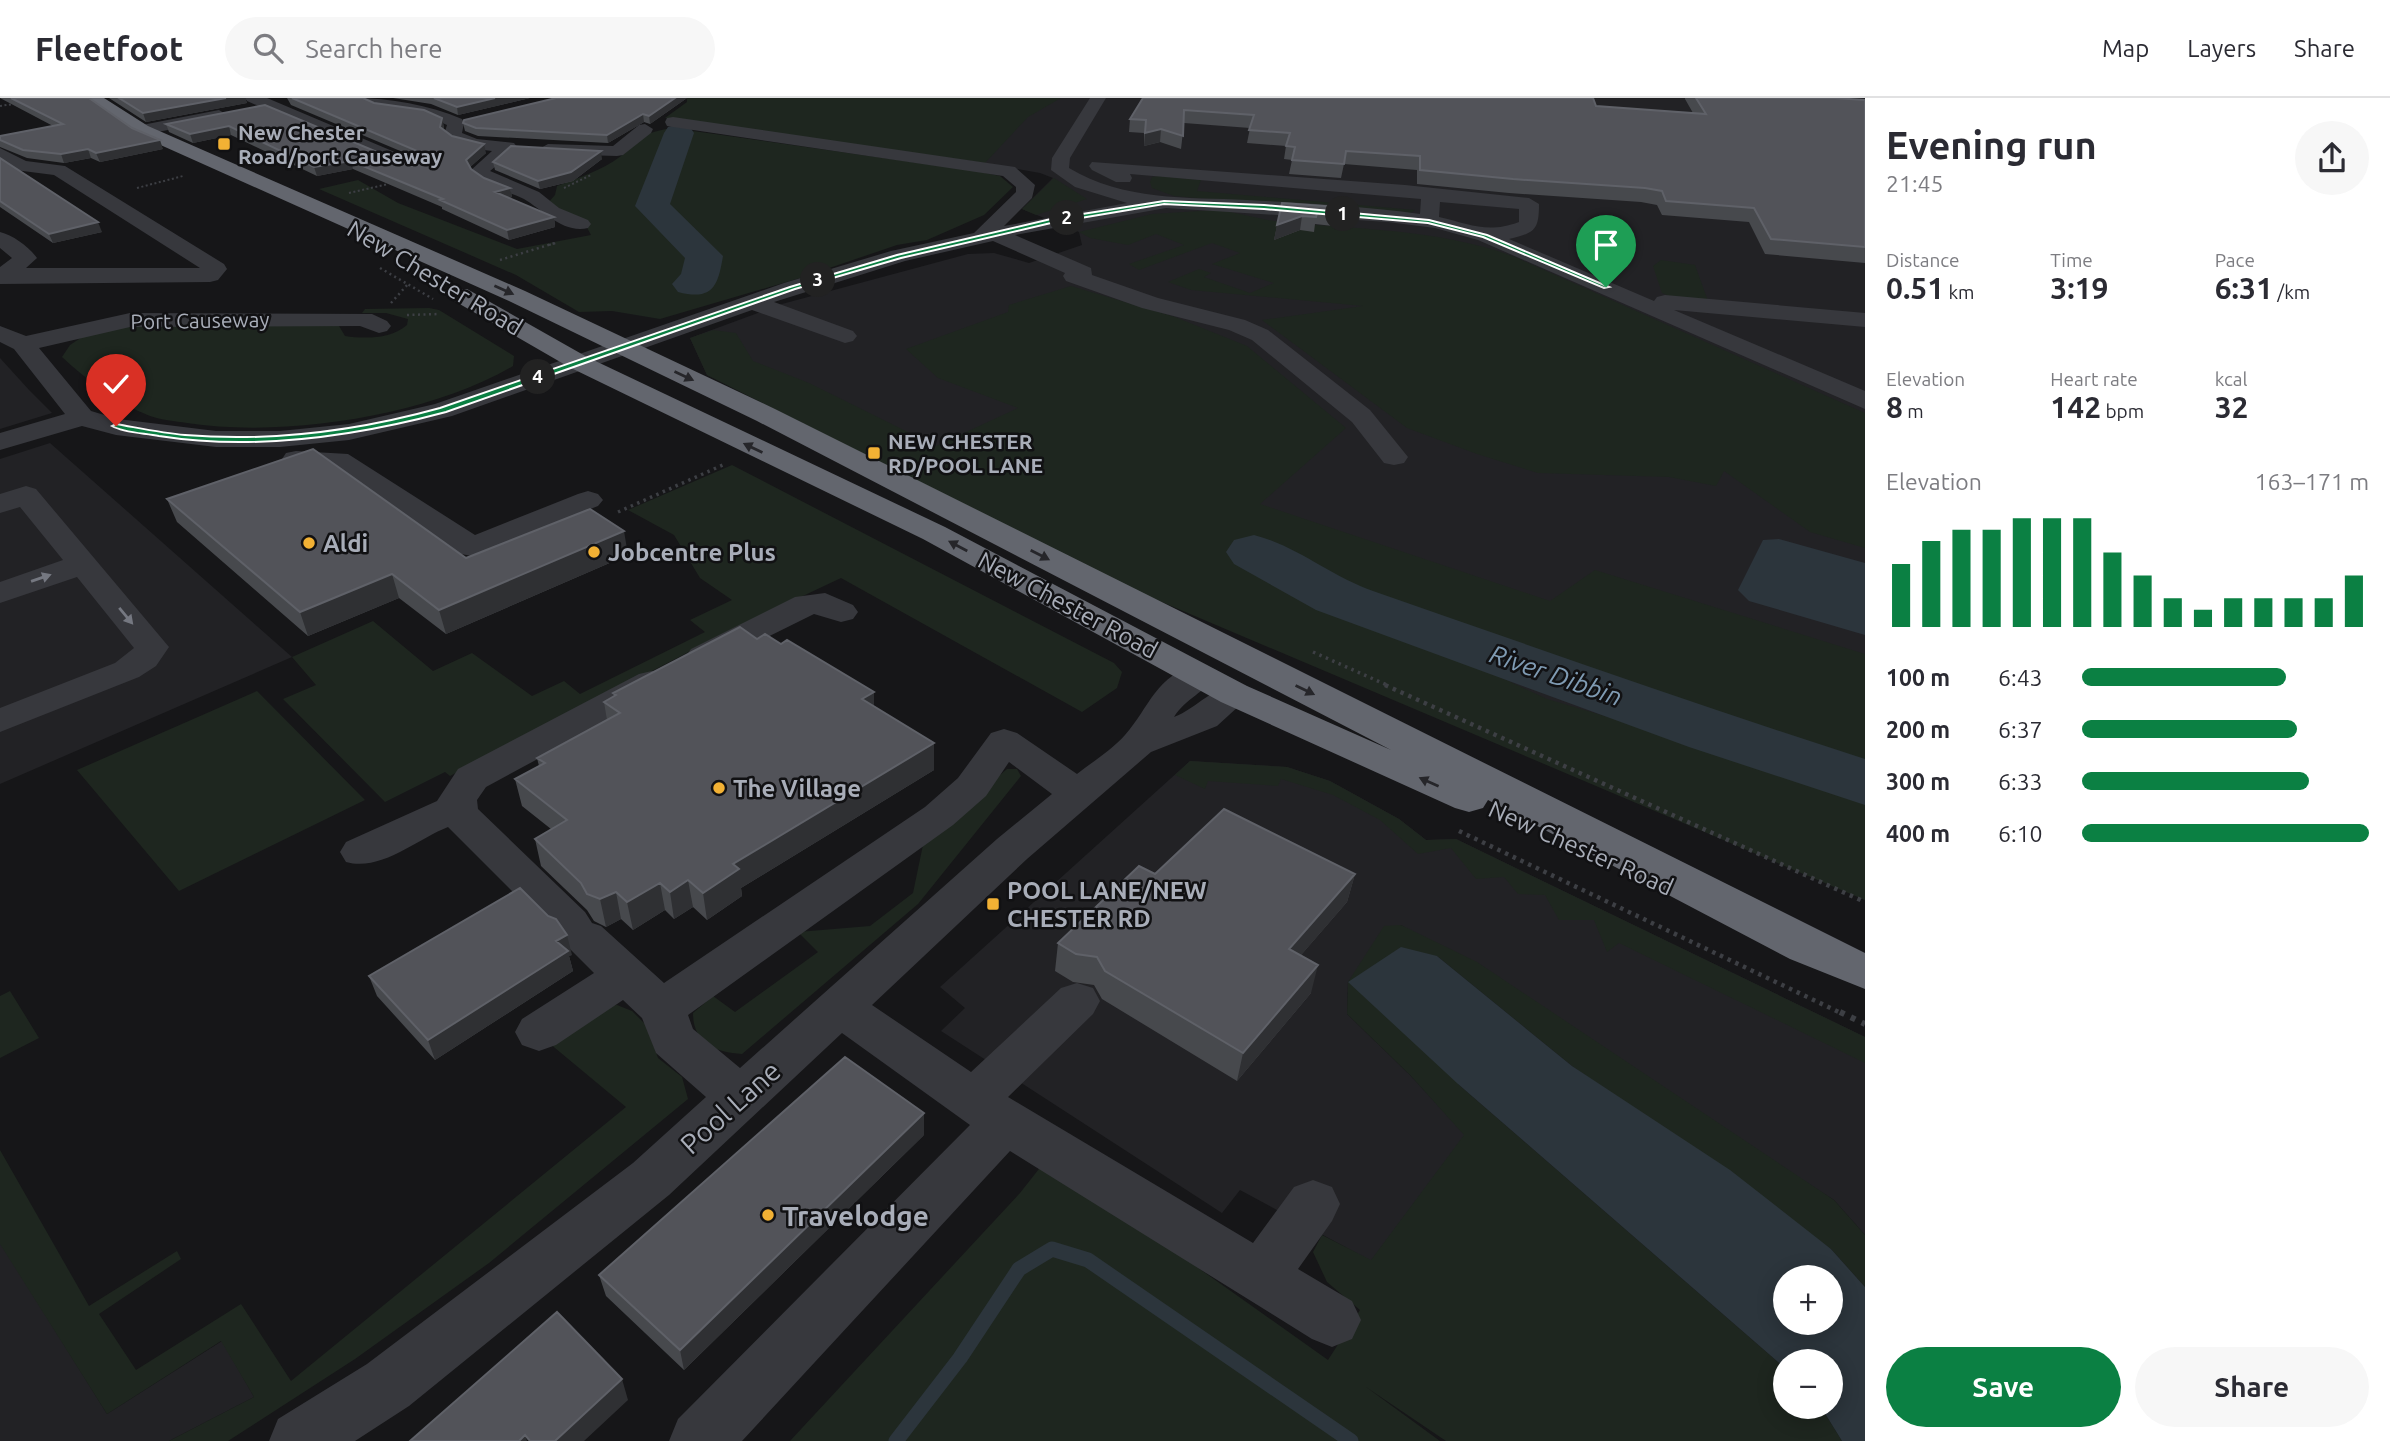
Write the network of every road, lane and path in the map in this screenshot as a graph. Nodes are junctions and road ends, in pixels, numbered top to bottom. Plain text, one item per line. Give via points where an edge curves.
1 (94, 98) edge
2 (362, 98) edge
3 (1098, 98) edge
4 (295, 100) edge
5 (23, 102) edge
6 (270, 105) junction
7 (0, 106) edge
8 (242, 107) edge
9 (673, 122) dead end
10 (163, 126) junction
11 (616, 129) edge
12 (142, 130) junction
13 (0, 136) edge
14 (0, 144) edge
15 (521, 148) junction
16 (1066, 149) junction
17 (0, 153) edge
18 (1098, 166) junction
19 (228, 167) junction
20 (417, 168) edge
21 (399, 182) edge
22 (346, 193) dead end
23 (525, 194) junction
24 (1431, 195) junction
25 (102, 196) junction
26 (495, 197) edge
27 (1169, 203) junction
28 (329, 214) junction
29 (1429, 221) junction
30 (581, 225) dead end
31 (987, 235) junction
32 (1485, 236) junction
33 (0, 238) edge
34 (1074, 269) junction
35 (1, 276) edge
36 (1040, 281) dead end
37 (1635, 300) junction
38 (752, 302) junction
39 (444, 314) dead end
40 (402, 315) dead end
41 (1865, 320) edge
42 (379, 326) dead end
43 (845, 336) dead end
44 (11, 338) edge
45 (622, 347) junction
46 (578, 362) junction
47 (1865, 401) edge
48 (82, 417) junction
49 (2, 428) edge
50 (1394, 457) dead end
51 (296, 459) edge
52 (726, 464) dead end
53 (12, 492) edge
54 (600, 507) joint
55 (83, 564) junction
56 (0, 593) edge
57 (841, 612) dead end
58 (1199, 676) junction
59 (1239, 677) junction
60 (0, 720) edge
61 (1138, 744) junction
62 (1077, 793) junction
63 (458, 813) junction
64 (1454, 829) dead end
65 (361, 852) dead end
66 (1847, 964) edge
67 (624, 976) junction
68 (1077, 1001) dead end
69 (840, 1006) junction
70 (662, 1009) junction
71 (1865, 1024) edge
72 (539, 1032) dead end
73 (740, 1097) junction
74 (989, 1111) junction
75 (1313, 1204) dead end
76 (1261, 1277) junction
77 (1332, 1320) dead end
78 (300, 1441) edge
79 (700, 1441) edge

1 - 10 highway, New Chester Road
1 - 12 highway, New Chester Road
2 - 15 street via 463,122 453,135 474,144
3 - 16 street
4 - 6 street
5 - 7 path
6 - 8 street
6 - 20 street
8 - 10 street
9 - 31 street via 1008,171 1026,185 1025,194
10 - 12 street
10 - 19 highway, New Chester Road
11 - 15 street via 640,133 613,152
12 - 19 highway, New Chester Road
13 - 14 street
15 - 23 street via 479,171
16 - 18 street
16 - 27 street via 1060,170 1076,182
17 - 25 street via 22,166 59,170
18 - 24 street
18 - 27 street
19 - 25 path
19 - 28 highway, New Chester Road
21 - 22 path
23 - 26 street
23 - 30 street
24 - 29 street
24 - 32 street via 1529,204 1529,225
25 - 35 street via 216,269 210,275
27 - 29 street
27 - 31 street
28 -> 45 highway, New Chester Road
28 - 46 highway, New Chester Road via 397,260
29 - 32 street
31 - 34 street
31 - 38 street
32 - 37 street
33 - 35 street via 26,258
34 - 36 street
34 - 50 street via 1083,273 1074,276 1150,303 1260,335 1362,416
37 - 41 street
37 - 47 street
38 - 43 street
38 - 45 street
39 - 40 path
42 - 44 street, Port Causeway via 364,319 130,320
44 - 48 street, Port Causeway
45 - 46 street
45 -> 59 highway, New Chester Road via 778,421
46 - 48 street via 443,410 336,434 216,439 130,429
58 -> 46 highway, New Chester Road via 934,533
48 - 49 street
51 - 54 street via 338,460 472,547
52 - 54 path
53 - 55 street
56 -> 55 street
55 -> 60 street via 152,648 127,670
57 - 63 street via 824,603 807,604 582,718 472,778 457,800
58 - 59 highway
58 - 61 street, Pool Lane via 1166,700
59 - 61 street, Pool Lane via 1204,718
59 - 66 highway, New Chester Road
61 - 62 street, Pool Lane
62 - 69 street, Pool Lane
62 - 70 street via 1004,741 972,787 939,816
63 - 65 street via 440,814
63 - 67 street
64 - 71 path
67 - 70 street
67 - 72 street
68 - 74 street
69 - 73 street, Pool Lane
69 - 74 street
70 - 73 street via 673,1040
73 - 78 street, Pool Lane via 651,1178 388,1385
74 - 76 street
74 - 79 street
75 - 76 street
76 - 77 street

